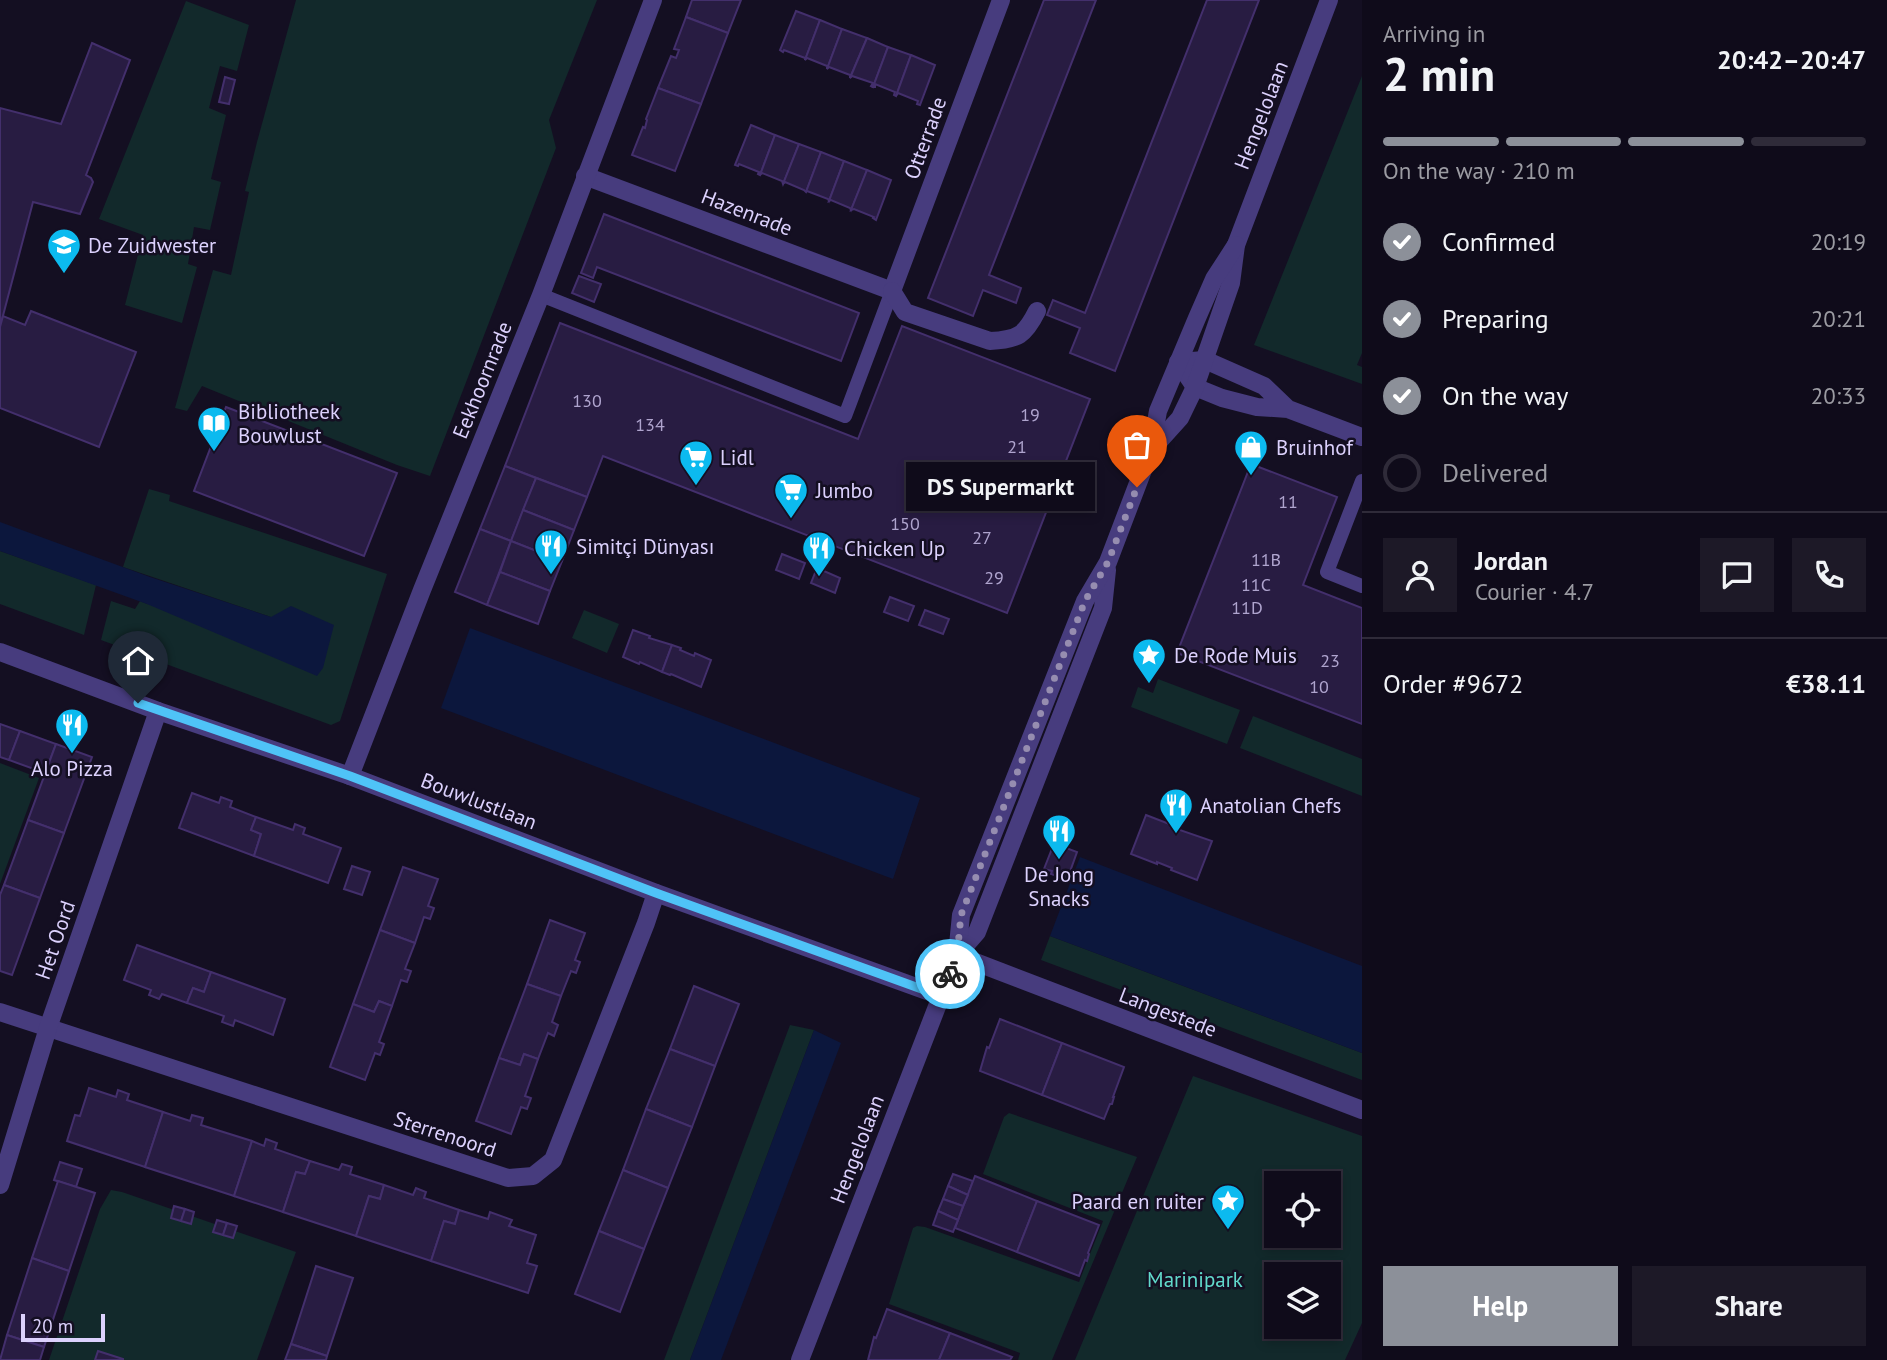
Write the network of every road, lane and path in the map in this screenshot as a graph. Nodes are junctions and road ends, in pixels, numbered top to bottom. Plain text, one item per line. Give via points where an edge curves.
1 (653, 0) edge
2 (1001, 0) edge
3 (1329, 1) edge
4 (585, 176) junction
5 (1236, 245) junction
6 (892, 291) junction
7 (541, 295) junction
8 (1037, 310) dead end
9 (1205, 360) junction
10 (1178, 362) junction
11 (1195, 387) junction
12 (1288, 409) junction
13 (1362, 437) edge
14 (1151, 449) junction
15 (1362, 481) edge
16 (1362, 586) edge
17 (0, 652) edge
18 (158, 710) junction
19 (350, 776) junction
20 (656, 893) junction
21 (957, 956) junction
22 (941, 996) junction
23 (0, 1012) edge
24 (48, 1028) junction
25 (1362, 1110) edge
26 (0, 1185) edge
27 (800, 1360) edge

1 - 4 street, Eekhoornrade
2 - 6 street, Otterrade
3 - 5 street, Hengelolaan
4 - 6 street, Hazenrade
4 - 7 street, Eekhoornrade
5 - 9 street, Hengelolaan via 1231,283
5 - 10 street, Hengelolaan via 1214,279
6 - 7 lane via 845,416
6 - 8 street via 905,312 990,341 1018,336
7 - 19 street, Eekhoornrade
9 - 10 street
9 - 11 street, Hengelolaan
9 - 12 street via 1264,386
10 - 11 street
10 - 14 street, Hengelolaan via 1158,411
11 - 12 street via 1257,407
11 - 14 street, Hengelolaan via 1180,418
12 - 13 street
14 - 21 street, Hengelolaan via 1108,562 1085,601 961,915
15 - 16 lane via 1327,572
17 - 18 street, Bouwlustlaan
18 - 19 street, Bouwlustlaan
18 - 24 street, Het Oord
19 - 20 street, Bouwlustlaan
20 - 22 street, Bouwlustlaan
20 - 24 street, Sterrenoord via 553,1160 533,1176 508,1178
21 - 22 street, Hengelolaan
21 - 25 street, Langestede
22 - 27 street, Hengelolaan
23 - 24 street, Sterrenoord
24 - 26 street, Het Oord

